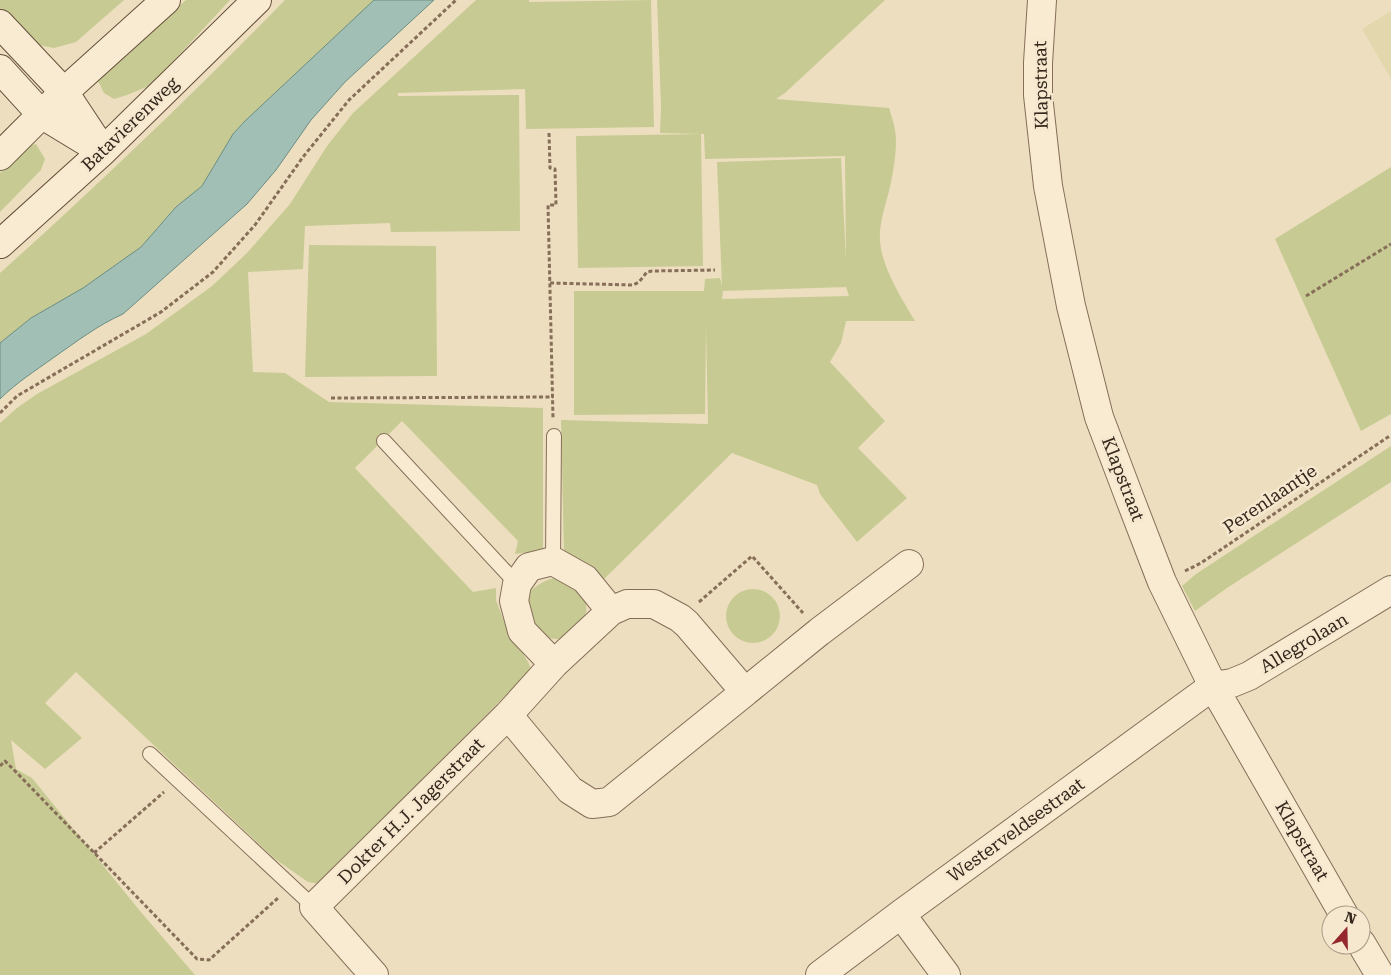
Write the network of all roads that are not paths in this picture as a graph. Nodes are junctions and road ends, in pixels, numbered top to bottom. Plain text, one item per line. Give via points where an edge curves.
1 (166, 0) edge
2 (257, 0) edge
3 (1042, 0) edge
4 (0, 24) edge
5 (0, 69) edge
6 (64, 92) junction
7 (41, 114) junction
8 (103, 151) junction
9 (0, 156) edge
10 (0, 244) edge
11 (554, 436) road end
12 (384, 441) dead end
13 (553, 561) junction
14 (909, 564) dead end
15 (517, 584) junction
16 (1391, 590) edge
17 (611, 611) junction
18 (554, 664) junction
19 (1213, 686) junction
20 (745, 692) junction
21 (508, 715) junction
22 (150, 754) dead end
23 (1338, 905) edge
24 (314, 907) junction
25 (901, 914) junction
26 (1368, 955) edge
27 (374, 975) edge
28 (820, 975) edge
29 (946, 975) edge
30 (1380, 975) edge

1 - 6 street
2 - 8 street, Batavierenweg
3 - 19 street, Klapstraat via 1038,95 1048,186 1071,306 1099,417 1162,582
4 - 6 street
5 - 7 street
6 - 7 street
6 - 8 street
7 - 8 street
7 - 9 street
8 - 10 street, Batavierenweg
11 - 13 lane
12 - 15 lane
13 - 15 street via 529,567
13 - 17 street via 584,579
14 - 20 street
15 - 18 street via 514,601 522,631
16 - 19 street, Allegrolaan via 1249,676
17 - 18 street, Dokter H.J. Jagerstraat
17 - 20 street, Dokter H.J. Jagerstraat via 627,604 654,604 680,618
18 - 21 street, Dokter H.J. Jagerstraat
19 - 23 street, Klapstraat
19 - 25 street, Westerveldsestraat
20 - 21 street via 609,802 592,804 570,790
21 - 24 street, Dokter H.J. Jagerstraat
22 - 24 lane
24 - 27 street
25 - 28 street, Westerveldsestraat
25 - 29 street
26 - 30 street

